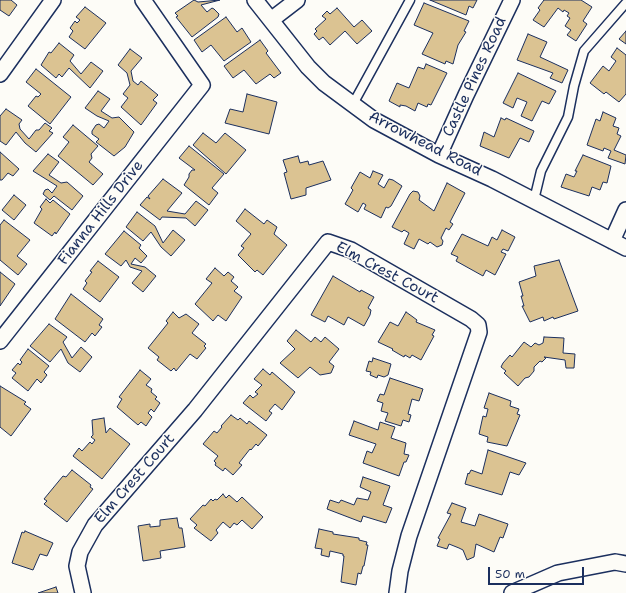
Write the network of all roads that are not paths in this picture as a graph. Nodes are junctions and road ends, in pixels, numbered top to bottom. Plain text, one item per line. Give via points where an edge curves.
1 (53, 0) edge
2 (143, 0) edge
3 (255, 0) edge
4 (297, 0) edge
5 (410, 0) edge
6 (512, 0) edge
7 (626, 3) edge
8 (271, 20) junction
9 (0, 74) edge
10 (353, 104) junction
11 (439, 155) junction
12 (534, 200) junction
13 (626, 210) edge
14 (612, 241) junction
15 (626, 248) edge
16 (0, 341) edge
17 (626, 564) edge
18 (84, 593) edge
19 (397, 593) edge
20 (512, 593) edge

1 - 9 street
2 - 16 street, Fianna Hills Drive via 202,86
3 - 8 street, Arrowhead Road
4 - 8 street
5 - 10 lane
6 - 11 street, Castle Pines Road
7 - 12 lane via 584,51 568,117 541,171
8 - 10 street, Arrowhead Road via 308,67
10 - 11 street, Arrowhead Road via 374,120
11 - 12 street, Arrowhead Road
12 - 14 street, Arrowhead Road
13 - 14 street
14 - 15 street, Arrowhead Road
17 - 20 street via 615,562 558,573
18 - 19 street, Elm Crest Court via 77,566 80,552 95,525 195,410 328,242 351,250 472,319 478,325 479,332 409,536

